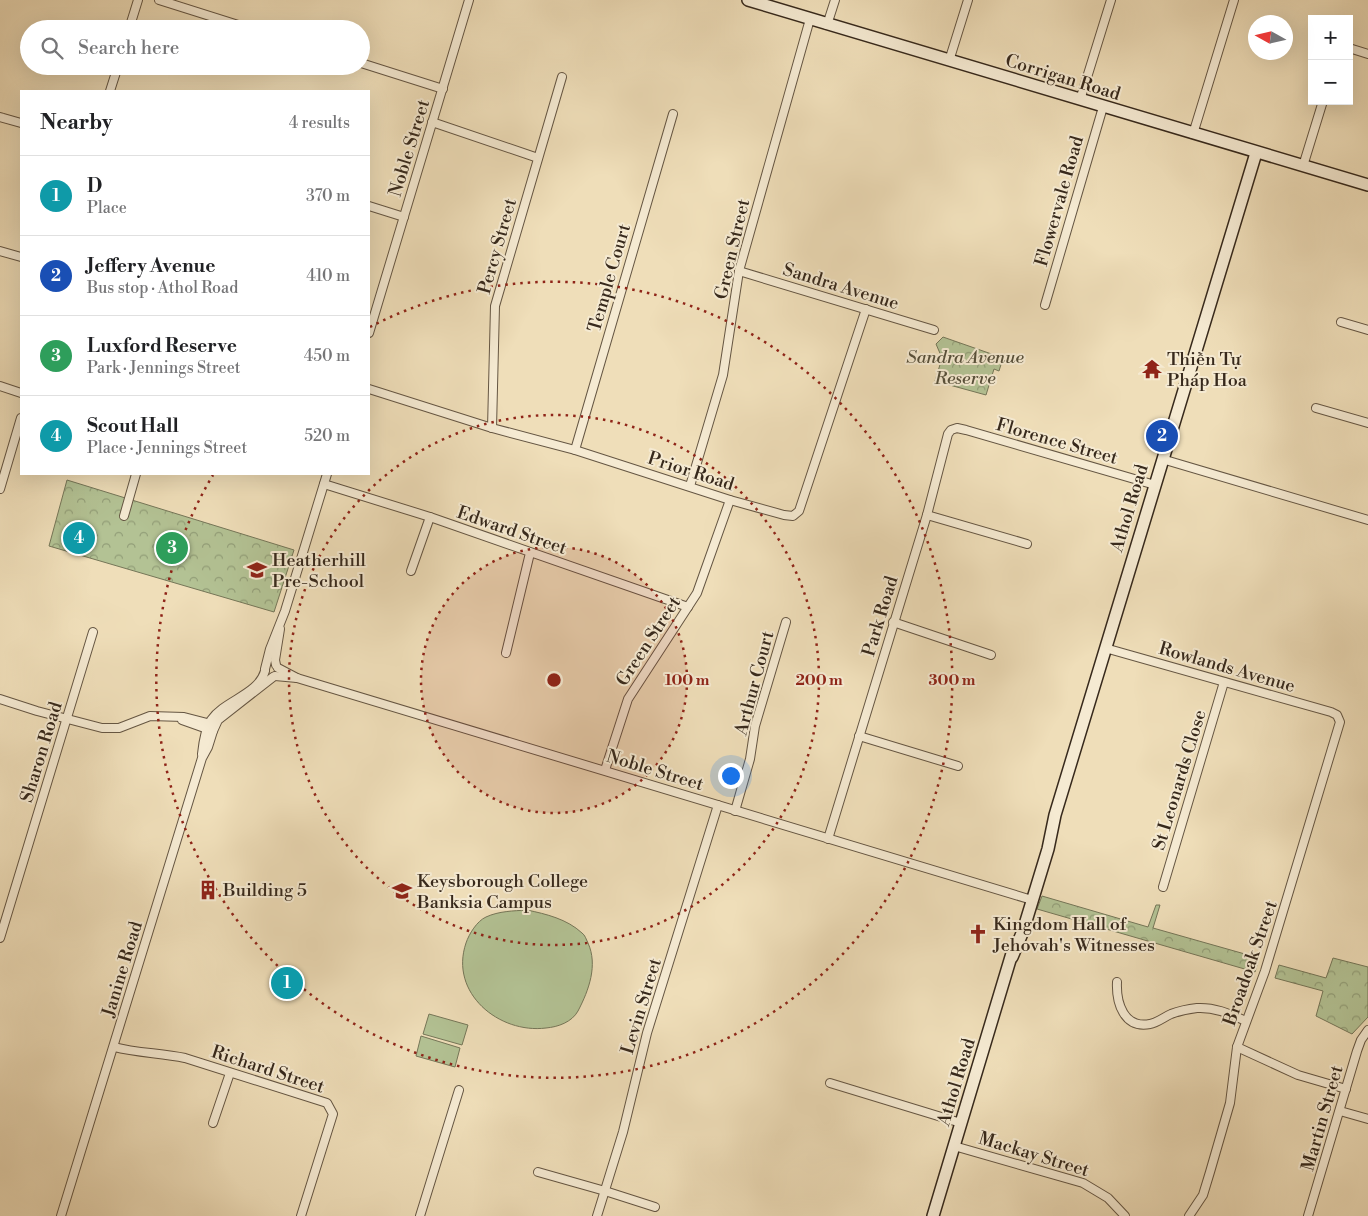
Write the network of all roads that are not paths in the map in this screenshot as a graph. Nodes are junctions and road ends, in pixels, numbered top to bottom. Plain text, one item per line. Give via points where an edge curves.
1 (138, 0) edge
2 (159, 0) edge
3 (469, 0) edge
4 (748, 0) edge
5 (835, 0) edge
6 (968, 0) edge
7 (1110, 0) edge
8 (1234, 0) edge
9 (810, 19) junction
10 (132, 20) edge
11 (222, 20) edge
12 (827, 25) junction
13 (1353, 49) edge
14 (1368, 54) edge
15 (949, 61) junction
16 (370, 66) edge
17 (115, 75) edge
18 (562, 78) dead end
19 (443, 89) junction
20 (110, 90) edge
21 (1080, 100) junction
22 (1322, 105) edge
23 (1102, 107) junction
24 (673, 114) dead end
25 (0, 117) edge
26 (432, 122) junction
27 (20, 123) edge
28 (1193, 134) junction
29 (1256, 153) junction
30 (538, 158) junction
31 (1303, 166) junction
32 (1368, 185) edge
33 (370, 206) edge
34 (404, 217) junction
35 (0, 251) edge
36 (20, 257) edge
37 (739, 271) junction
38 (1044, 304) dead end
39 (866, 308) junction
40 (1341, 322) dead end
41 (370, 330) edge
42 (934, 330) dead end
43 (1368, 330) edge
44 (0, 386) edge
45 (370, 389) edge
46 (20, 393) edge
47 (1316, 408) dead end
48 (20, 421) edge
49 (1368, 423) edge
50 (492, 428) junction
51 (951, 430) joint
52 (574, 450) junction
53 (1162, 459) junction
54 (136, 475) edge
55 (327, 475) edge
56 (324, 484) junction
57 (1154, 485) junction
58 (690, 486) junction
59 (0, 489) edge
60 (730, 500) junction
61 (928, 515) junction
62 (124, 516) dead end
63 (430, 517) junction
64 (1368, 520) edge
65 (1027, 544) dead end
66 (530, 553) junction
67 (411, 572) dead end
68 (688, 607) junction
69 (786, 622) dead end
70 (893, 622) junction
71 (281, 625) junction
72 (93, 632) dead end
73 (1105, 648) junction
74 (506, 653) dead end
75 (991, 655) dead end
76 (277, 666) junction
77 (265, 670) junction
78 (274, 676) junction
79 (297, 678) junction
80 (1224, 682) junction
81 (0, 699) edge
82 (66, 718) junction
83 (1339, 718) joint
84 (211, 727) junction
85 (858, 736) junction
86 (958, 766) dead end
87 (605, 770) junction
88 (718, 805) junction
89 (735, 811) junction
90 (828, 839) junction
91 (1162, 887) dead end
92 (1029, 899) junction
93 (0, 938) edge
94 (1117, 982) dead end
95 (1246, 1020) junction
96 (1368, 1030) edge
97 (114, 1047) junction
98 (1237, 1047) junction
99 (230, 1073) junction
100 (830, 1083) dead end
101 (1346, 1089) junction
102 (460, 1090) dead end
103 (1340, 1111) junction
104 (1368, 1119) edge
105 (213, 1123) dead end
106 (961, 1123) junction
107 (954, 1146) junction
108 (538, 1172) dead end
109 (605, 1191) junction
110 (655, 1207) dead end
111 (60, 1216) edge
112 (302, 1216) edge
113 (420, 1216) edge
114 (597, 1216) edge
115 (933, 1216) edge
116 (1125, 1216) edge
117 (1189, 1216) edge
118 (1308, 1216) edge

1 - 10 street
2 - 11 street
3 - 19 street, Noble Street
4 - 9 main road, Corrigan Road
5 - 12 street
6 - 15 street
7 - 21 street
8 - 28 street
9 - 12 main road, Corrigan Road
9 - 37 street, Green Street
12 - 15 main road, Corrigan Road
13 - 14 street
15 - 21 main road, Corrigan Road
16 - 19 street
17 - 20 street
18 - 30 street, Percy Street
19 - 26 street, Noble Street
21 - 23 main road, Corrigan Road
22 - 31 street
23 - 28 main road, Corrigan Road
23 - 38 street, Flowervale Road
24 - 52 street, Temple Court
25 - 27 street
26 - 30 street
26 - 34 street, Noble Street
28 - 29 main road, Corrigan Road
29 - 31 main road, Corrigan Road
29 - 53 main road, Athol Road
30 - 50 street, Percy Street via 495,306
31 - 32 main road, Corrigan Road
33 - 34 street
34 - 41 street, Noble Street
35 - 36 street
37 - 39 street, Sandra Avenue
37 - 58 street, Green Street via 723,375
39 - 42 street, Sandra Avenue
39 - 60 street, Prior Road via 799,512 793,516 784,515
40 - 43 street
44 - 46 street
45 - 50 street, Prior Road
47 - 49 street
48 - 59 street
50 - 52 street, Prior Road
51 - 57 street, Florence Street via 966,430
51 - 61 street, Park Road
52 - 58 street, Prior Road
53 - 57 main road, Athol Road
53 - 64 street
54 - 62 street
55 - 56 street
56 - 63 street, Edward Street
56 - 71 street
57 - 73 main road, Athol Road
58 - 60 street, Prior Road
60 - 68 street, Green Street via 704,576
61 - 65 street
61 - 70 street, Park Road
63 - 66 street, Edward Street
63 - 67 street
66 - 68 street, Edward Street
66 - 74 street
68 - 87 street, Green Street via 628,699
69 - 89 street, Arthur Court via 754,726 750,759
70 - 75 street
70 - 85 street, Park Road
71 - 76 street via 275,660
71 - 77 street via 273,640
72 - 82 street, Sharon Road
73 - 80 street, Rowlands Avenue
73 - 92 main road, Athol Road via 1054,816 1048,849
76 - 77 street via 270,664
76 - 78 street via 278,672
76 - 79 street, Noble Street
77 - 78 street via 267,675
77 - 84 street via 258,684 217,714
78 - 79 street, Noble Street
78 - 84 street
79 - 87 street, Noble Street
80 - 83 street, Rowlands Avenue via 1331,712
80 - 91 street, St Leonards Close
81 - 82 street
82 - 84 street via 110,728 150,716 184,717
82 - 93 street, Sharon Road
83 - 95 street, Broadoak Street via 1339,727 1267,966
84 - 97 street, Janine Road
85 - 86 street
85 - 90 street, Park Road
87 - 88 street, Noble Street
88 - 89 street, Noble Street
88 - 109 street, Levin Street via 648,1033
89 - 90 street, Noble Street
90 - 92 street, Noble Street
92 - 106 main road, Athol Road via 1023,931
94 - 95 street via 1122,1012 1138,1024 1154,1023 1171,1014 1200,1008 1216,1009
95 - 98 street, Broadoak Street
96 - 101 street, Martin Street via 1359,1044
97 - 99 street, Richard Street via 185,1058
97 - 111 street, Janine Road
98 - 101 street via 1292,1072
98 - 117 street, Broadoak Street via 1230,1103 1213,1163 1202,1195
99 - 105 street
99 - 112 street, Richard Street via 327,1103 333,1114
100 - 106 street
101 - 103 street, Martin Street
102 - 113 street
103 - 104 street
103 - 118 street, Martin Street
106 - 107 main road, Athol Road
107 - 115 main road, Athol Road
107 - 116 street, Mackay Street via 1083,1183 1108,1198
108 - 109 street
109 - 110 street
109 - 114 street, Levin Street

